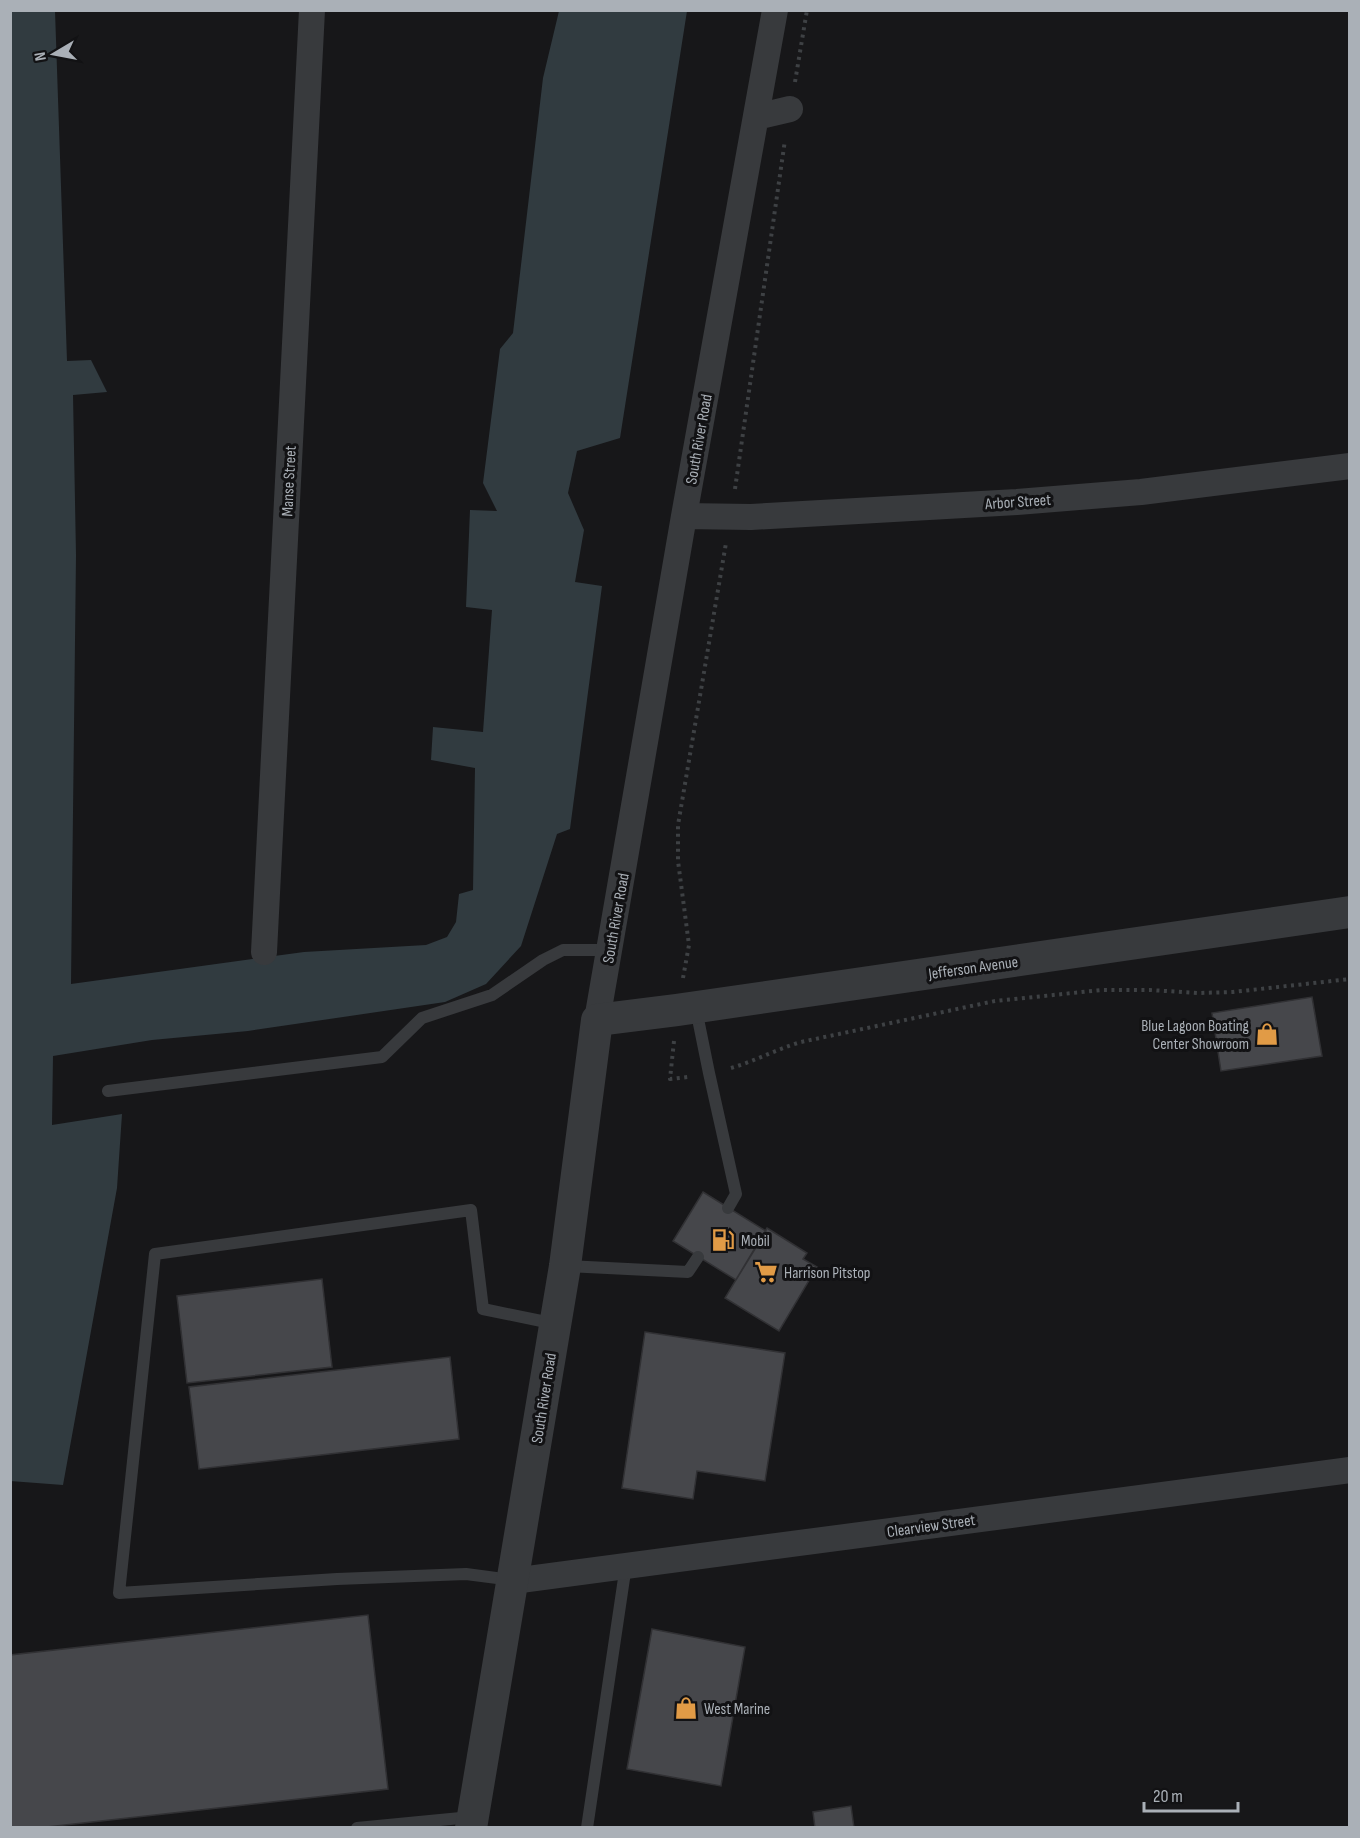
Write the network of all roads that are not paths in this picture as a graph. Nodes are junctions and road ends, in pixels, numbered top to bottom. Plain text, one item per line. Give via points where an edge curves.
1 (312, 10) edge
2 (775, 10) edge
3 (790, 109) road end
4 (756, 117) junction
5 (1350, 466) edge
6 (684, 516) junction
7 (1350, 912) edge
8 (609, 950) junction
9 (264, 952) dead end
10 (687, 1009) junction
11 (597, 1020) junction
12 (108, 1091) dead end
13 (728, 1208) dead end
14 (698, 1257) dead end
15 (566, 1266) junction
16 (556, 1324) junction
17 (1350, 1470) edge
18 (626, 1565) junction
19 (513, 1581) junction
20 (472, 1822) edge
21 (357, 1827) edge
22 (587, 1827) edge

1 - 9 street, Manse Street
2 - 4 street, South River Road
3 - 4 street
4 - 6 street, South River Road
5 - 6 street, Arbor Street via 1141,492 971,505 763,517
6 - 8 street, South River Road
7 - 10 street, Jefferson Avenue
8 - 11 street, South River Road
8 - 12 lane via 563,950 492,995 422,1018 382,1057
10 - 11 street, Jefferson Avenue
10 - 13 lane via 709,1072 736,1194
11 - 15 street, South River Road
14 - 15 lane via 688,1272
15 - 16 street, South River Road
16 - 19 street, South River Road
16 - 19 lane via 483,1309 471,1210 155,1254 120,1593 466,1574
17 - 18 street, Clearview Street
18 - 19 street, Clearview Street
18 - 22 lane
19 - 20 street, South River Road
20 - 21 lane

